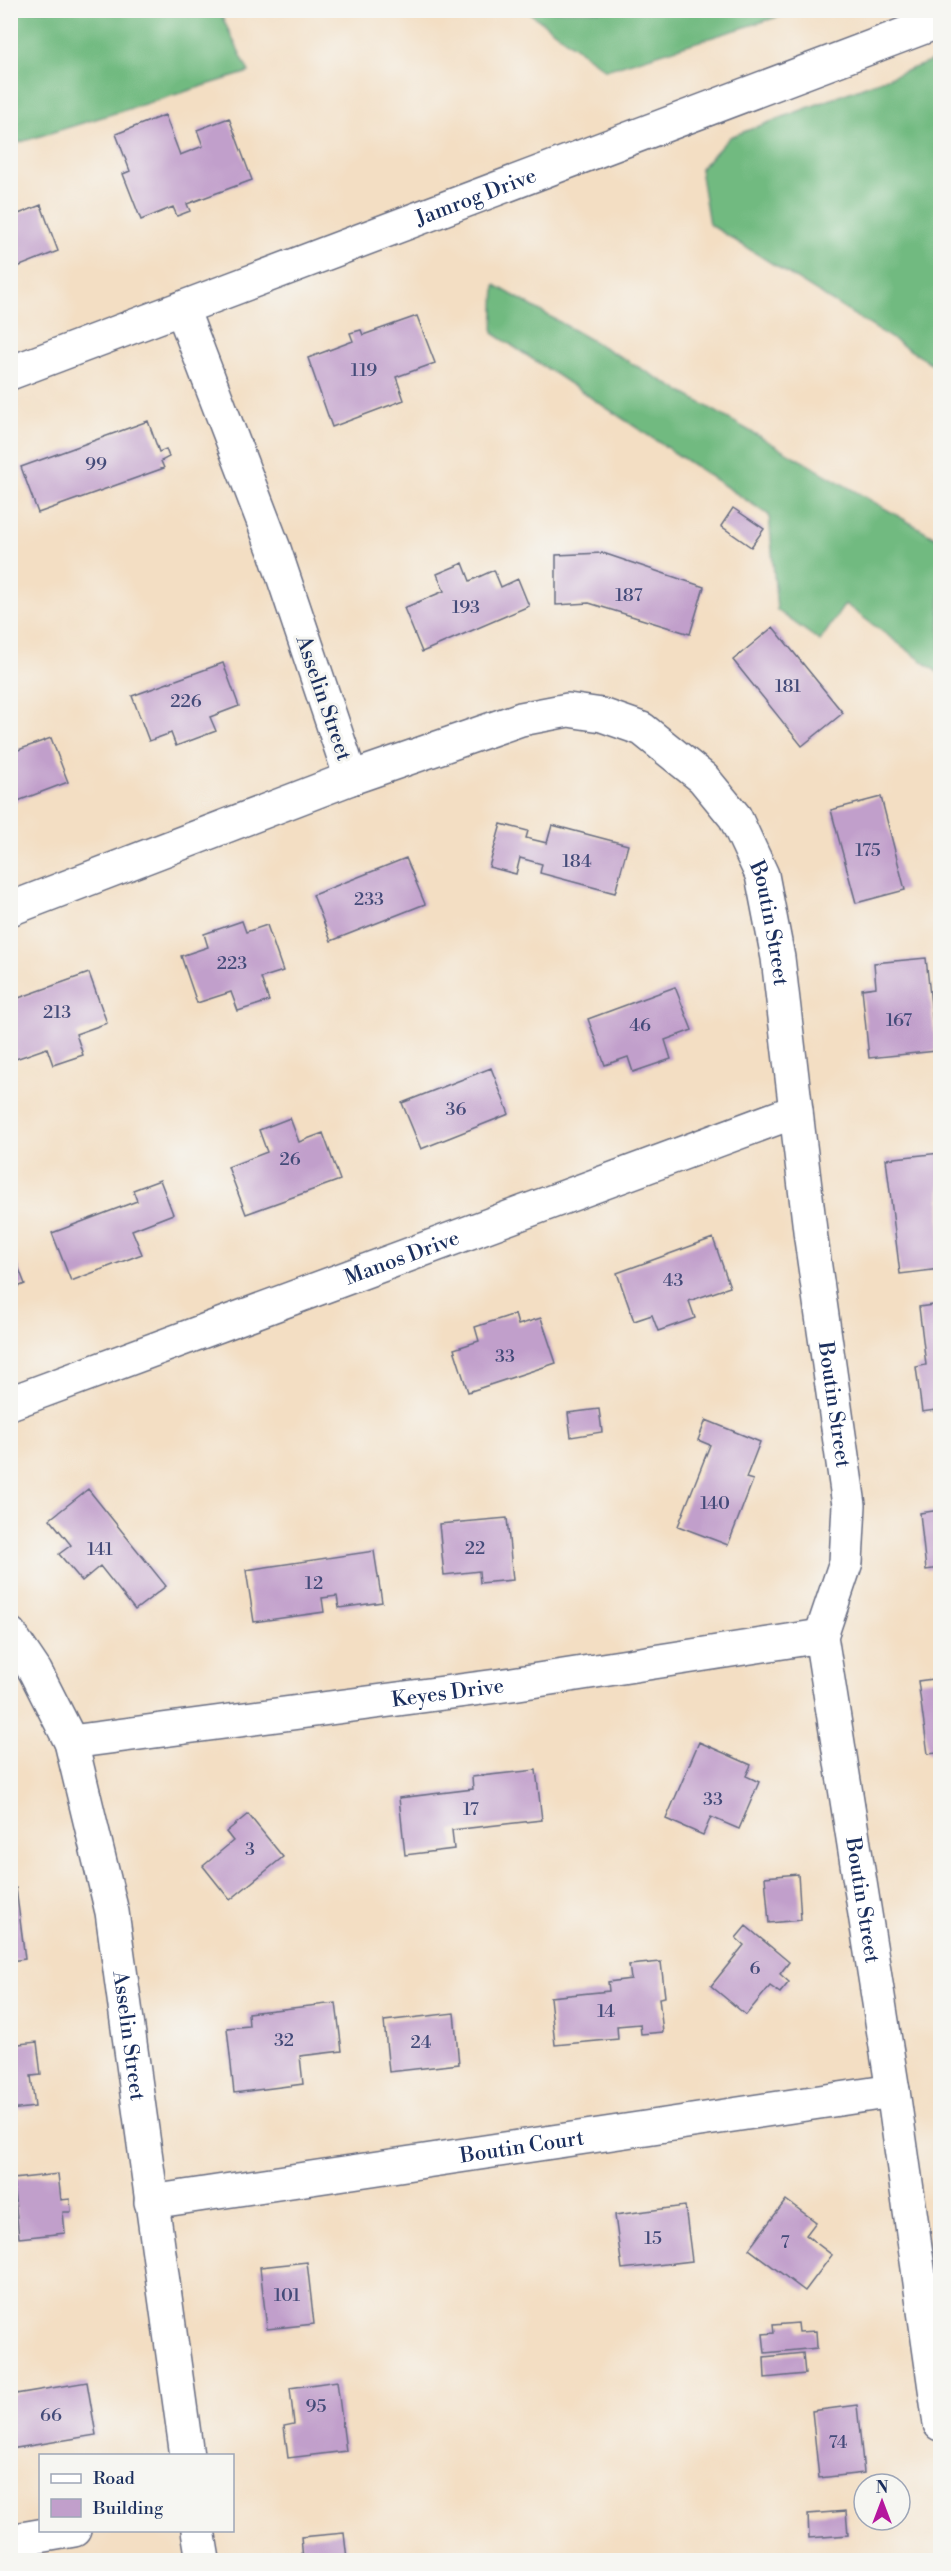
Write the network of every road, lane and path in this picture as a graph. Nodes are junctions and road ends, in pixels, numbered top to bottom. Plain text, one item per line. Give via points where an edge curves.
1 (940, 21) edge
2 (182, 309) junction
3 (10, 374) edge
4 (351, 778) junction
5 (10, 909) edge
6 (796, 1111) junction
7 (10, 1403) edge
8 (10, 1635) edge
9 (821, 1636) junction
10 (71, 1742) junction
11 (893, 2091) junction
12 (151, 2202) junction
13 (940, 2424) edge
14 (187, 2454) edge
15 (63, 2532) edge
16 (198, 2532) edge
17 (10, 2541) edge
18 (203, 2560) edge

1 - 2 street, Jamrog Drive
2 - 3 street, Jamrog Drive
2 - 4 street, Asselin Street via 274,549
4 - 5 street, Asselin Street
4 - 6 street, Boutin Street via 521,719 568,710 618,719 664,744 725,803 746,836 762,875 778,958
6 - 7 street, Manos Drive
6 - 9 street, Boutin Street via 849,1506 846,1562
8 - 10 street, Asselin Street via 35,1671
9 - 10 street, Keyes Drive via 488,1688
9 - 11 street, Boutin Street
10 - 12 street, Asselin Street via 112,1912
11 - 12 street, Boutin Court
11 - 13 street, Boutin Street
12 - 14 street, Asselin Street
15 - 17 street
16 - 18 street

